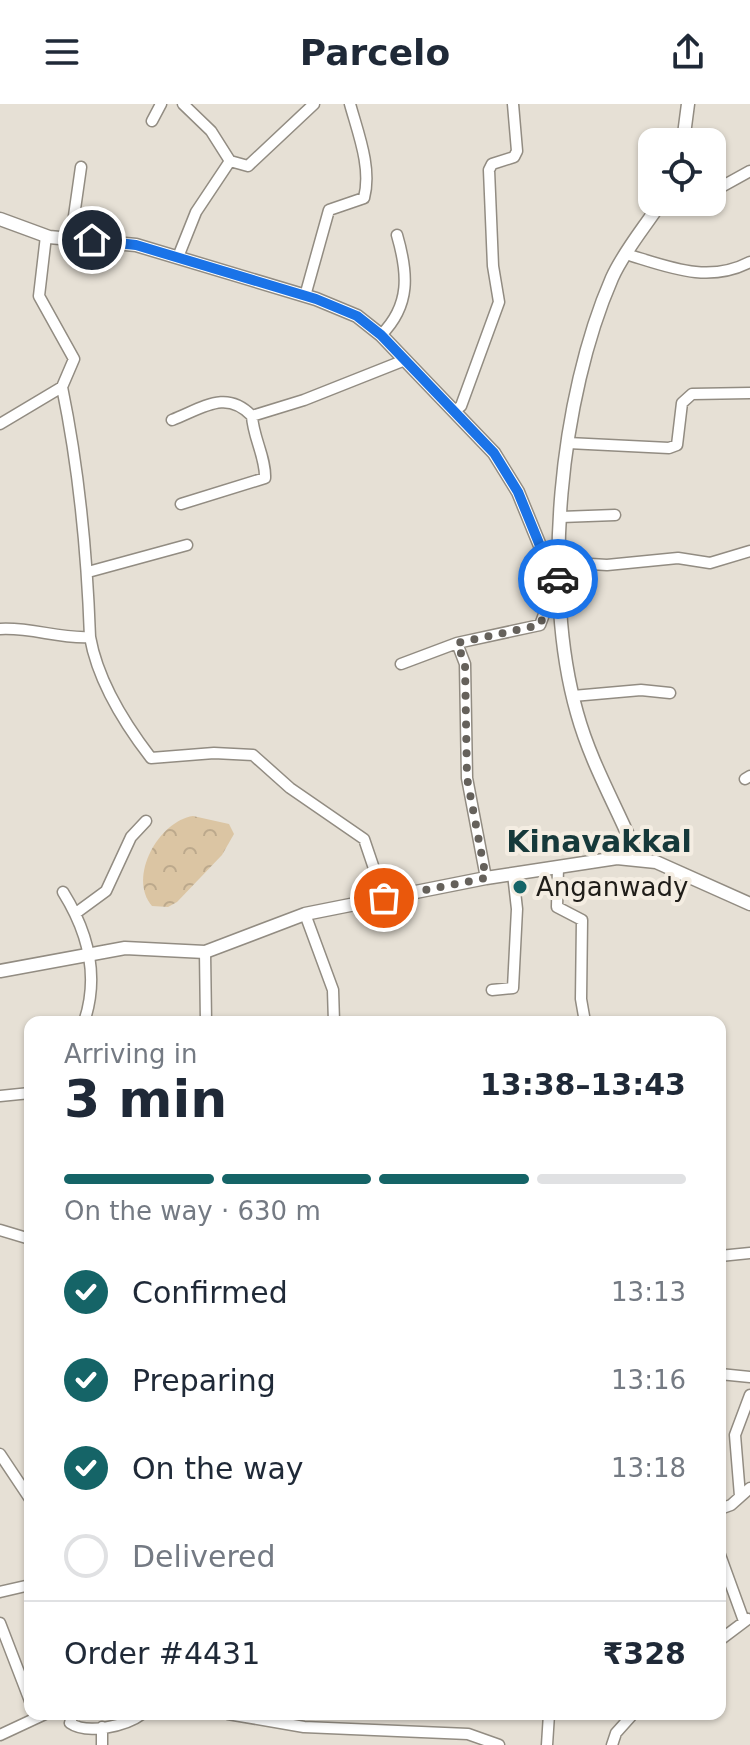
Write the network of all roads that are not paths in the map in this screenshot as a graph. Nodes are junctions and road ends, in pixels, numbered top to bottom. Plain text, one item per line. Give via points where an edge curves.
1 (161, 104) edge
2 (183, 104) edge
3 (314, 104) edge
4 (350, 104) edge
5 (513, 104) edge
6 (688, 104) edge
7 (152, 121) dead end
8 (685, 128) edge
9 (230, 161) junction
10 (81, 167) dead end
11 (750, 171) edge
12 (726, 184) edge
13 (652, 216) edge
14 (0, 219) edge
15 (397, 235) dead end
16 (46, 236) junction
17 (71, 237) junction
18 (626, 254) junction
19 (178, 257) junction
20 (750, 262) edge
21 (305, 296) junction
22 (381, 335) junction
23 (405, 360) junction
24 (62, 387) junction
25 (750, 393) edge
26 (454, 411) junction
27 (252, 416) junction
28 (172, 420) dead end
29 (0, 424) edge
30 (568, 443) junction
31 (181, 504) dead end
32 (615, 515) dead end
33 (561, 517) junction
34 (187, 545) dead end
35 (750, 551) edge
36 (557, 562) junction
37 (88, 572) junction
38 (560, 606) junction
39 (0, 629) edge
40 (90, 637) junction
41 (457, 643) junction
42 (401, 664) dead end
43 (670, 693) dead end
44 (573, 696) junction
45 (146, 821) dead end
46 (638, 858) junction
47 (558, 867) junction
48 (513, 874) junction
49 (486, 878) junction
50 (63, 892) dead end
51 (384, 898) junction
52 (750, 904) edge
53 (76, 913) junction
54 (305, 914) junction
55 (205, 952) junction
56 (91, 954) junction
57 (0, 971) edge
58 (492, 990) dead end
59 (86, 1016) edge
60 (206, 1016) edge
61 (334, 1016) edge
62 (584, 1016) edge
63 (24, 1094) edge
64 (0, 1096) edge
65 (0, 1230) edge
66 (24, 1237) edge
67 (750, 1253) edge
68 (726, 1255) edge
69 (726, 1375) edge
70 (750, 1377) edge
71 (750, 1395) edge
72 (0, 1454) edge
73 (750, 1488) edge
74 (24, 1490) edge
75 (740, 1496) junction
76 (726, 1507) edge
77 (726, 1569) edge
78 (24, 1586) edge
79 (0, 1592) edge
80 (747, 1620) edge
81 (0, 1623) edge
82 (726, 1636) edge
83 (5, 1654) edge
84 (24, 1690) edge
85 (28, 1720) edge
86 (72, 1720) edge
87 (135, 1720) edge
88 (263, 1720) edge
89 (549, 1720) edge
90 (629, 1720) edge
91 (102, 1727) junction
92 (0, 1735) edge
93 (616, 1741) edge
94 (102, 1745) edge
95 (499, 1745) edge
96 (547, 1745) edge

1 - 7 street
2 - 9 street via 211,131
3 - 9 street via 248,166
4 - 21 street via 365,163 366,192 364,198 329,210
5 - 26 street via 517,151 489,170 499,302 461,406
6 - 8 main road
9 - 19 street via 196,212
10 - 17 street
11 - 12 street
13 - 18 main road
14 - 16 main road
15 - 22 street via 406,280 402,302
16 - 17 main road
16 - 24 street via 39,296 74,359
17 - 19 main road via 136,245
18 - 20 street via 700,273 723,274
18 - 30 main road via 594,330
19 - 21 main road
21 - 22 main road via 357,316
22 - 23 main road
23 - 26 main road
23 - 27 street
24 - 29 street
24 - 37 street via 75,450
25 - 30 street via 692,394 678,416 677,445 669,448
26 - 36 main road via 494,453 518,492 545,558
27 - 28 street via 240,404 225,400
27 - 31 street via 265,478
30 - 33 main road
32 - 33 street
33 - 36 main road
34 - 37 street
35 - 36 street via 710,563 678,558 607,565
36 - 38 main road
37 - 40 street
38 - 41 street via 546,609 545,623
38 - 44 main road
39 - 40 street via 26,628 62,639
40 - 51 street via 100,676 151,758 253,755 364,839
41 - 42 street
41 - 49 street via 465,664 467,778
43 - 44 street
44 - 46 main road via 593,761
45 - 53 street via 131,837 106,891
46 - 47 main road
46 - 52 main road
47 - 48 main road
47 - 62 street via 557,907 582,920
48 - 49 main road
48 - 58 street via 513,988
49 - 51 main road
50 - 53 street
51 - 54 main road
53 - 56 street
54 - 55 main road
54 - 61 street via 333,990
55 - 56 main road via 125,948
55 - 60 street
56 - 57 main road
56 - 59 street
63 - 64 street
65 - 66 street
67 - 68 street
69 - 70 street
71 - 75 street via 735,1435
72 - 74 street
73 - 75 street
75 - 76 street
77 - 80 street
78 - 79 street
80 - 82 street
81 - 83 street
83 - 84 street
85 - 92 street
86 - 91 street via 72,1726
87 - 91 street
88 - 95 street via 304,1727 468,1734
89 - 96 street
90 - 93 street
91 - 94 street

